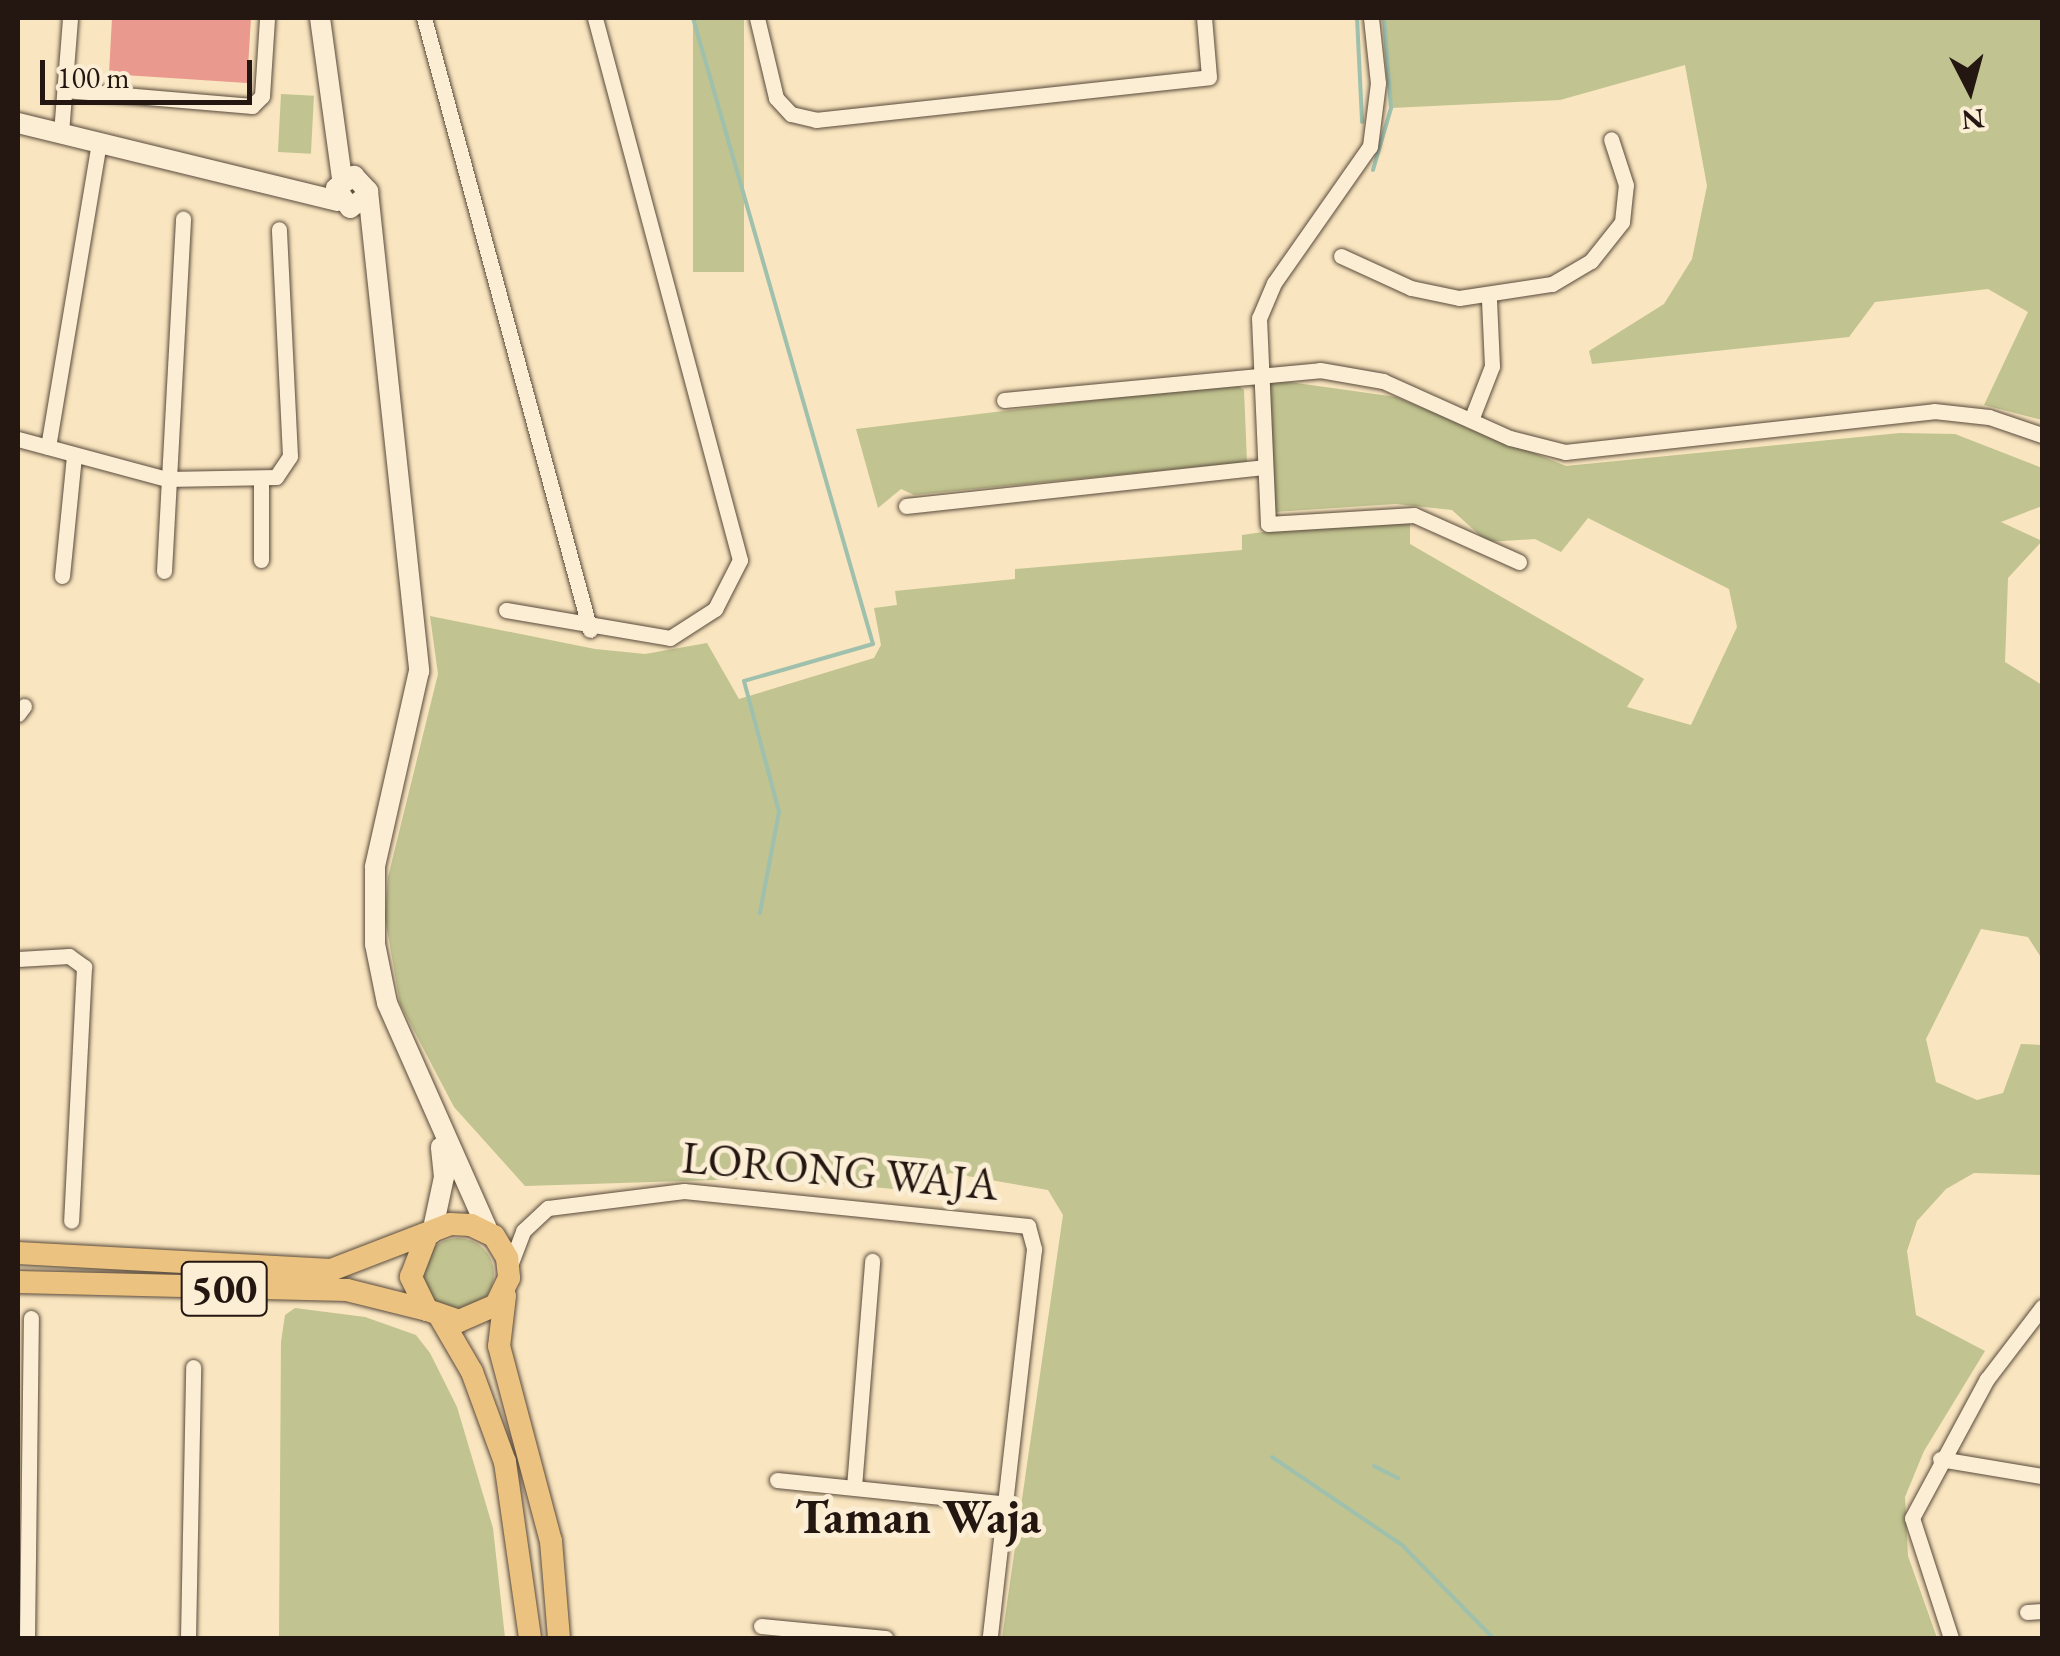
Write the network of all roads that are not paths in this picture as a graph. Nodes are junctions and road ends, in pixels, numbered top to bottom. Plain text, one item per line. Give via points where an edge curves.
1 (70, 18) edge
2 (267, 18) edge
3 (320, 18) edge
4 (424, 18) edge
5 (595, 18) edge
6 (757, 18) edge
7 (1204, 18) edge
8 (1371, 18) edge
9 (64, 90) junction
10 (338, 111) junction
11 (18, 123) edge
12 (61, 133) junction
13 (1611, 139) dead end
14 (99, 142) junction
15 (366, 189) junction
16 (341, 193) junction
17 (184, 218) dead end
18 (280, 229) dead end
19 (1341, 256) dead end
20 (370, 262) junction
21 (1489, 299) junction
22 (1256, 371) junction
23 (1004, 400) dead end
24 (1470, 420) junction
25 (2042, 435) edge
26 (18, 440) edge
27 (48, 448) junction
28 (74, 456) junction
29 (1263, 467) junction
30 (166, 480) junction
31 (261, 482) junction
32 (906, 506) dead end
33 (261, 560) dead end
34 (1520, 562) dead end
35 (164, 571) dead end
36 (62, 576) dead end
37 (506, 610) dead end
38 (590, 630) junction
39 (18, 959) edge
40 (436, 1100) junction
41 (647, 1194) junction
42 (72, 1221) dead end
43 (429, 1235) junction
44 (491, 1235) junction
45 (18, 1254) edge
46 (872, 1261) dead end
47 (508, 1278) junction
48 (18, 1282) edge
49 (2042, 1306) edge
50 (434, 1313) junction
51 (31, 1318) dead end
52 (192, 1368) dead end
53 (1940, 1460) junction
54 (2042, 1476) edge
55 (778, 1480) dead end
56 (854, 1487) junction
57 (1008, 1504) junction
58 (761, 1626) dead end
59 (27, 1638) edge
60 (188, 1638) edge
61 (530, 1638) edge
62 (559, 1638) edge
63 (885, 1638) edge
64 (990, 1638) edge
65 (1951, 1638) edge

1 - 9 street
2 - 9 street via 262,96 252,106
3 - 10 street
4 - 38 street
5 - 38 street via 740,560 727,594 686,631 652,641
6 - 7 street via 764,68 782,108 816,120 1209,77
8 - 22 street via 1378,83 1370,146 1274,283 1259,318
9 - 12 street
10 - 15 street
10 - 16 street
11 - 12 street
12 - 14 street
13 - 21 street via 1626,197 1608,244 1552,284
14 - 16 street
14 - 27 street
15 - 16 street
15 - 16 street
15 - 20 street
16 - 20 street
17 - 30 street
18 - 31 street via 290,456 282,472
19 - 21 street via 1430,294
20 - 40 street via 419,671 375,867 375,944 387,1002
21 - 24 street via 1492,366
22 - 23 street
22 - 24 street via 1362,376
22 - 29 street
24 - 25 street via 1525,443 1585,453 1934,411 1990,416
26 - 27 street
27 - 28 street
28 - 30 street
28 - 36 street
29 - 32 street
29 - 34 street via 1268,524 1414,515
30 - 31 street
30 - 35 street
31 - 33 street
37 - 38 street
39 - 42 street via 69,956 84,967
40 - 43 street via 444,1177
40 - 44 street via 463,1184
41 - 44 street, LORONG WAJA via 542,1201
41 - 47 street, LORONG WAJA via 548,1208 523,1231
41 - 57 street, LORONG WAJA via 799,1197 1028,1226 1034,1248
43 - 44 main road, 500 via 460,1224
43 - 45 main road, 500 via 331,1270
43 - 50 main road via 411,1277
44 - 47 main road
46 - 56 street
47 - 50 main road, 500 via 480,1317
47 - 62 main road via 499,1346 550,1542
48 - 50 main road, 500 via 347,1290
49 - 53 street via 1994,1368
50 - 61 main road via 472,1372 505,1462
51 - 59 street
52 - 60 street
53 - 54 street
53 - 65 street via 1912,1518
55 - 56 street
56 - 57 street
57 - 64 street, LORONG WAJA
58 - 63 street

